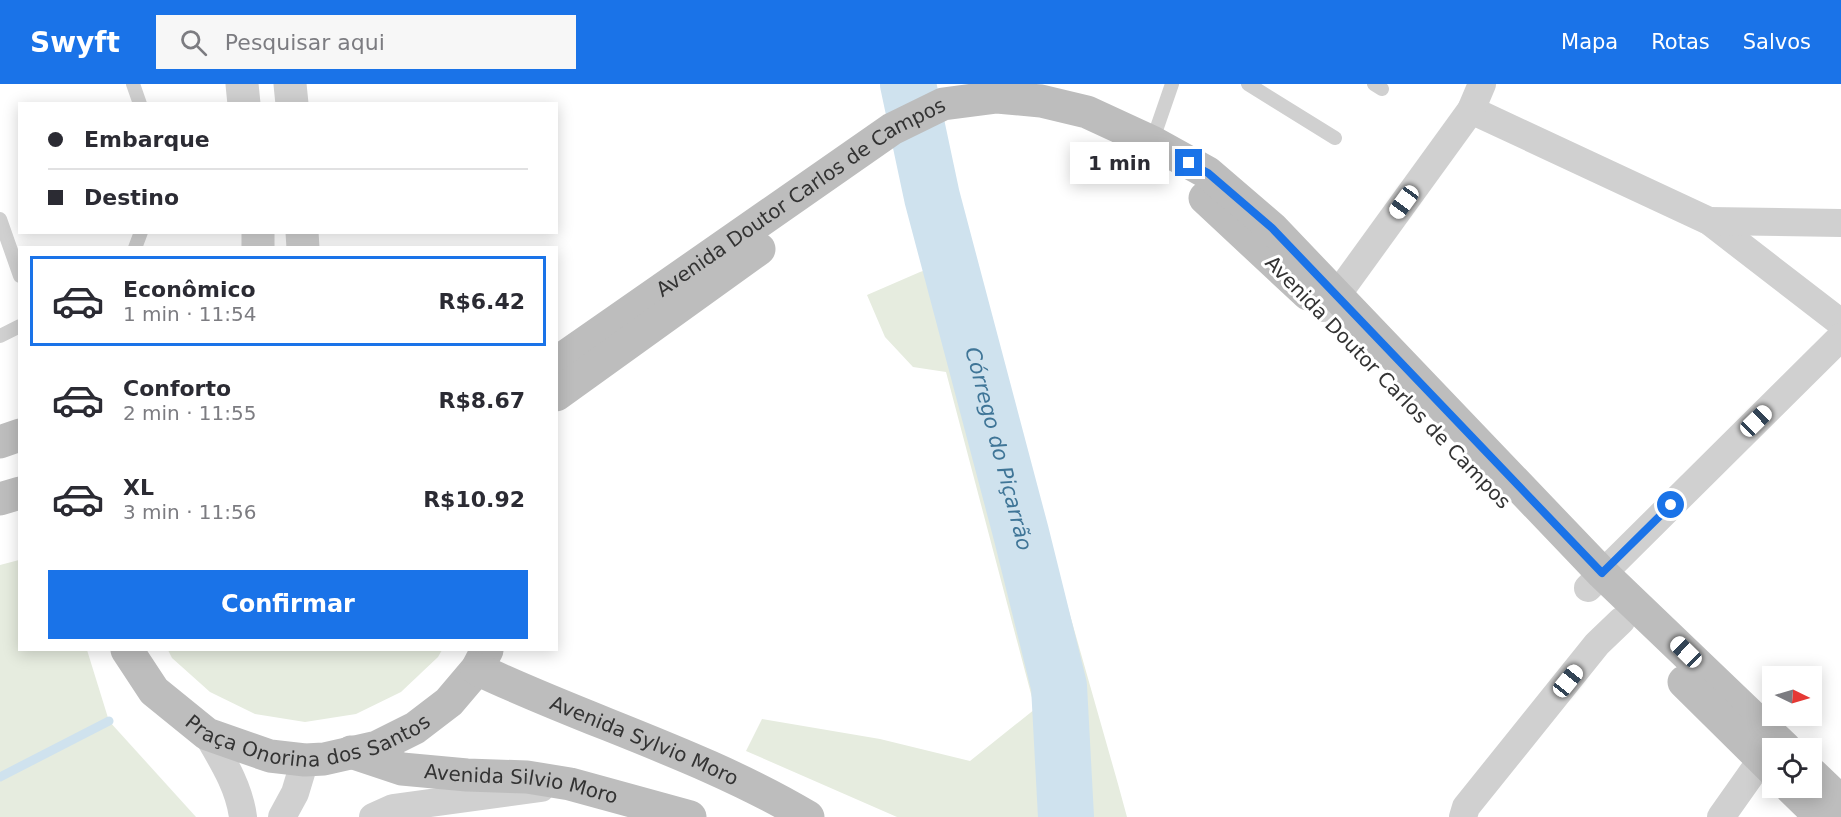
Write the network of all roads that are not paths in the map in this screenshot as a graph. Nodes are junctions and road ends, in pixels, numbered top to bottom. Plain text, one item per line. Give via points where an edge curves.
1 (133, 84) edge
2 (242, 84) edge
3 (290, 84) edge
4 (1172, 84) edge
5 (1248, 84) edge
6 (1482, 84) edge
7 (978, 91) edge
8 (139, 102) edge
9 (244, 102) edge
10 (292, 102) edge
11 (1471, 110) junction
12 (949, 113) junction
13 (896, 137) junction
14 (1335, 138) dead end
15 (1152, 142) junction
16 (0, 219) edge
17 (1709, 221) junction
18 (1841, 223) edge
19 (18, 270) edge
20 (1330, 302) junction
21 (1841, 323) edge
22 (18, 327) edge
23 (0, 336) edge
24 (1841, 337) edge
25 (558, 362) edge
26 (558, 393) edge
27 (18, 436) edge
28 (0, 442) edge
29 (18, 493) edge
30 (0, 499) edge
31 (1595, 580) junction
32 (1621, 621) junction
33 (128, 651) edge
34 (482, 659) edge
35 (207, 734) junction
36 (1762, 747) edge
37 (1762, 748) edge
38 (351, 752) junction
39 (305, 760) junction
40 (1762, 772) edge
41 (570, 784) junction
42 (1822, 784) edge
43 (1801, 798) edge
44 (1841, 802) edge
45 (243, 817) edge
46 (282, 817) edge
47 (373, 817) edge
48 (690, 817) edge
49 (807, 817) edge
50 (1463, 817) edge
51 (1721, 817) edge
52 (1821, 817) edge

1 - 8 lane
2 - 9 street
3 - 10 street
4 - 15 lane
5 - 14 lane
6 - 11 street
7 - 12 main road, Avenida Doutor Carlos de Campos
7 - 15 main road, Avenida Doutor Carlos de Campos via 1087,112
11 - 17 street
11 - 20 street
12 - 13 main road, Avenida Doutor Carlos de Campos
12 - 20 main road, Avenida Doutor Carlos de Campos via 1041,120 1086,132 1124,148 1199,193
13 - 25 main road, Avenida Doutor Carlos de Campos
13 - 26 main road, Avenida Doutor Carlos de Campos
15 - 20 main road, Avenida Doutor Carlos de Campos via 1208,173 1272,228
16 - 19 lane
17 - 18 street
17 - 21 street
20 - 31 main road, Avenida Doutor Carlos de Campos
22 - 23 lane
24 - 31 street
27 - 28 main road
29 - 30 main road
31 - 32 main road, Avenida Doutor Carlos de Campos
31 - 36 main road, Avenida Doutor Carlos de Campos
32 - 37 main road, Avenida Doutor Carlos de Campos
32 - 50 street via 1590,653 1466,807
33 - 35 main road, Praça Onorina dos Santos via 154,691
34 - 38 main road, Praça Onorina dos Santos via 449,702 415,728 377,747
34 - 49 main road, Avenida Sylvio Moro via 524,691 688,758
35 - 39 main road, Praça Onorina dos Santos via 270,756
35 - 45 street via 238,794
38 - 39 main road, Praça Onorina dos Santos
38 - 41 main road, Avenida Silvio Moro via 402,769 527,777
39 - 46 street via 295,793
40 - 51 street
41 - 47 street via 393,808
41 - 48 main road, Avenida Silvio Moro
42 - 44 main road
43 - 52 main road

